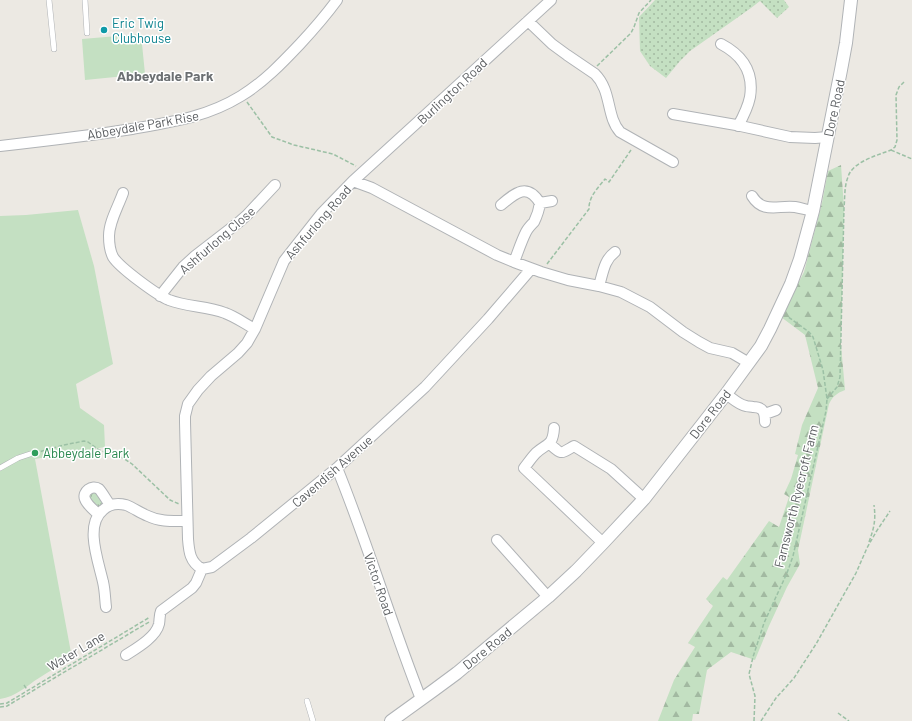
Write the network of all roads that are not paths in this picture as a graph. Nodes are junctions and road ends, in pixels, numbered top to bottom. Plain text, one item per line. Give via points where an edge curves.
1 (49, 0) edge
2 (84, 0) edge
3 (337, 0) edge
4 (551, 0) edge
5 (851, 0) edge
6 (528, 21) junction
7 (87, 33) dead end
8 (721, 44) dead end
9 (54, 49) dead end
10 (673, 114) dead end
11 (738, 126) junction
12 (828, 136) junction
13 (0, 146) edge
14 (673, 162) dead end
15 (353, 181) junction
16 (275, 185) dead end
17 (123, 193) dead end
18 (752, 196) dead end
19 (552, 201) dead end
20 (540, 203) junction
21 (501, 206) dead end
22 (813, 211) junction
23 (615, 252) dead end
24 (514, 262) junction
25 (531, 269) junction
26 (599, 286) junction
27 (160, 296) junction
28 (255, 329) junction
29 (749, 363) junction
30 (726, 394) junction
31 (776, 410) dead end
32 (554, 428) dead end
33 (550, 444) junction
34 (30, 454) road end
35 (0, 468) edge
36 (337, 468) junction
37 (644, 499) junction
38 (110, 505) junction
39 (98, 514) junction
40 (187, 521) junction
41 (497, 540) dead end
42 (603, 543) junction
43 (202, 569) junction
44 (548, 598) junction
45 (106, 607) dead end
46 (126, 655) dead end
47 (421, 699) junction
48 (308, 701) dead end
49 (314, 721) edge
50 (391, 721) edge

1 - 9 lane
2 - 7 lane
3 - 13 street, Abbeydale Park Rise via 270,74 242,96 224,105 203,114 172,122 102,134
4 - 6 street, Burlington Road
5 - 12 street, Dore Road via 845,50
6 - 14 street via 552,44 595,74 602,82 613,120 620,132
6 - 15 street, Burlington Road
8 - 11 street via 745,63 749,75 750,98
10 - 11 street
11 - 12 street via 790,138
12 - 22 street, Dore Road
15 - 24 street, Ashfurlong Road via 372,188
15 - 28 street, Ashfurlong Road via 284,261
16 - 27 street, Ashfurlong Close via 243,218 195,256
17 - 27 street via 110,226 112,256
18 - 22 street via 764,207 794,207
19 - 20 street
20 - 21 street via 533,195 522,191
20 - 24 street
22 - 29 street, Dore Road via 791,284 761,346
23 - 26 street via 606,261
24 - 25 street, Ashfurlong Road
25 - 26 street, Ashfurlong Road
25 - 36 street, Cavendish Avenue via 425,387
26 - 29 street, Ashfurlong Road via 622,292 650,306 699,342 710,348 732,353
27 - 28 street via 185,305 226,313
28 - 40 street, Ashfurlong Road via 243,348 207,380 188,404 185,416
29 - 30 street, Dore Road
30 - 31 street via 741,404 761,409 765,418
30 - 37 street, Dore Road
32 - 33 street via 554,437
33 - 37 street via 562,453 574,446 610,469
33 - 42 street via 537,452 524,468
34 - 35 lane
36 - 43 street, Cavendish Avenue via 251,538 212,567
36 - 47 street, Victor Road
37 - 42 street, Dore Road
38 - 39 street
38 - 39 street via 99,489 89,488 85,499
38 - 40 street via 120,504 134,508 158,520
39 - 45 street via 94,541
40 - 43 street, Ashfurlong Road via 190,555 193,562
41 - 44 street
42 - 44 street, Dore Road
43 - 46 street via 192,588 160,614 159,625 152,636
44 - 47 street, Dore Road via 457,673
47 - 50 street, Dore Road
48 - 49 lane

